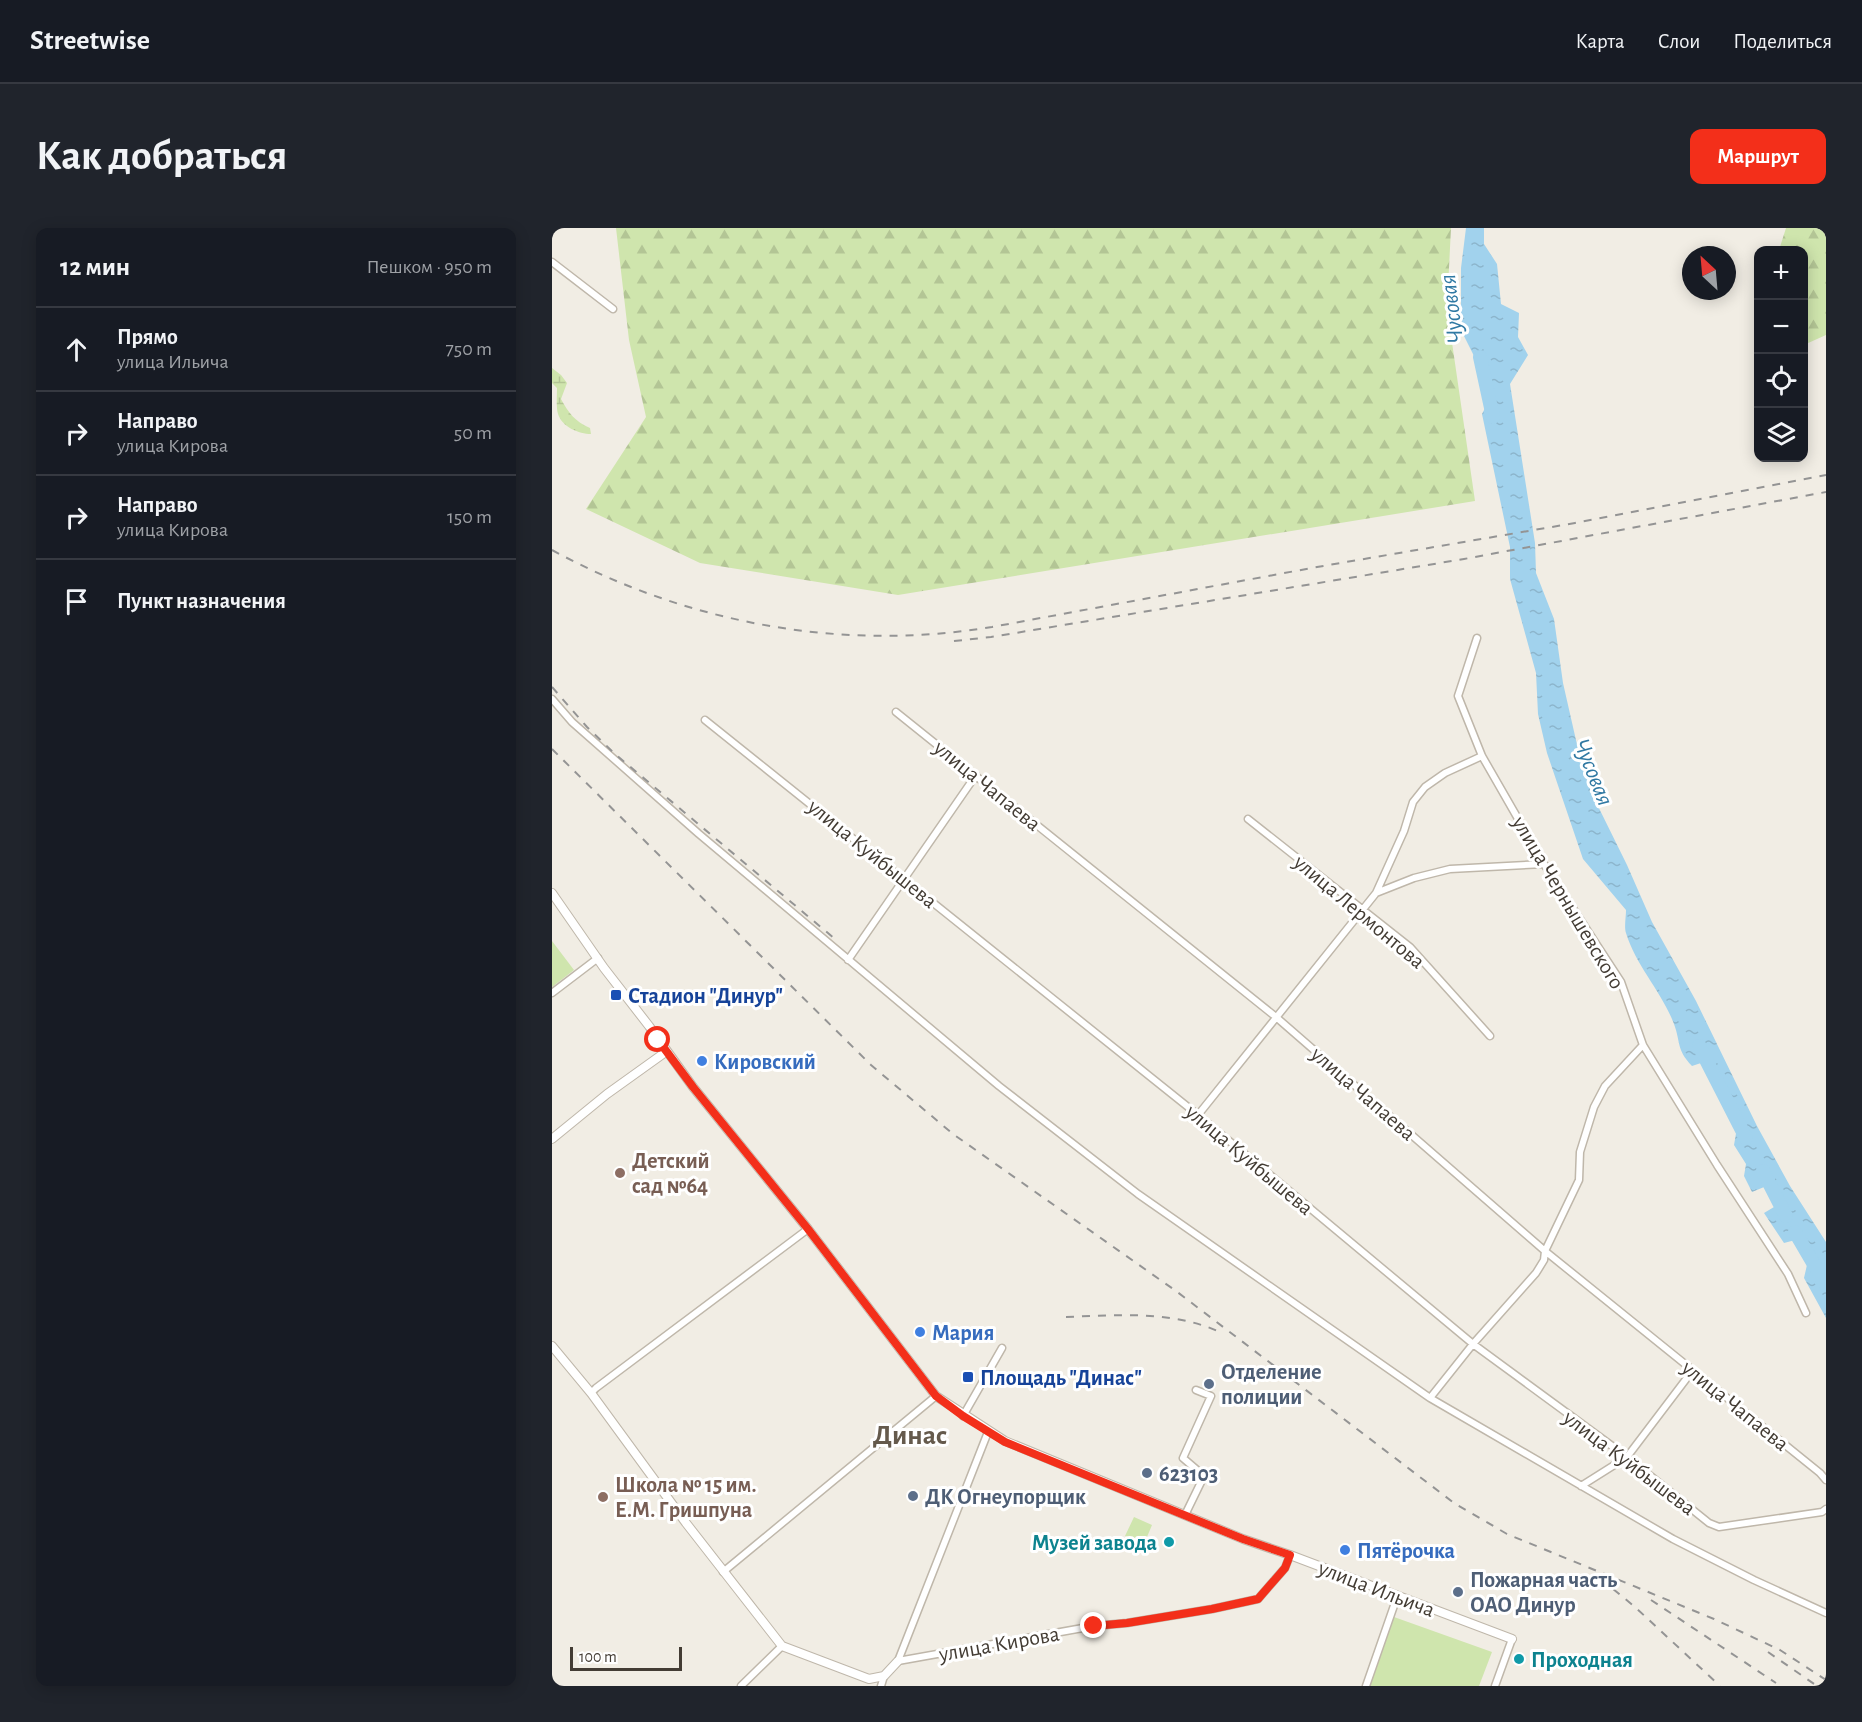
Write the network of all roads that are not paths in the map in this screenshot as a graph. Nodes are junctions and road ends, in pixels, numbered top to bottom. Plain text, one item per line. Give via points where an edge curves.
1 (552, 262) edge
2 (613, 309) dead end
3 (1477, 638) dead end
4 (552, 699) edge
5 (896, 712) dead end
6 (705, 720) dead end
7 (1482, 756) junction
8 (976, 775) junction
9 (1248, 819) dead end
10 (1544, 864) junction
11 (904, 878) junction
12 (552, 893) edge
13 (1376, 893) junction
14 (1363, 911) junction
15 (598, 958) junction
16 (848, 960) junction
17 (552, 993) edge
18 (1276, 1017) junction
19 (1490, 1036) dead end
20 (1643, 1045) junction
21 (667, 1051) junction
22 (1198, 1115) junction
23 (552, 1139) edge
24 (808, 1229) junction
25 (1545, 1251) junction
26 (1806, 1313) dead end
27 (1473, 1344) junction
28 (1002, 1348) dead end
29 (553, 1349) edge
30 (1692, 1370) junction
31 (1196, 1390) dead end
32 (591, 1393) junction
33 (936, 1396) junction
34 (1430, 1398) junction
35 (963, 1416) junction
36 (988, 1432) junction
37 (1627, 1457) junction
38 (1826, 1480) edge
39 (1581, 1486) junction
40 (1824, 1511) edge
41 (1185, 1515) junction
42 (1290, 1555) junction
43 (723, 1572) junction
44 (1397, 1597) junction
45 (1826, 1613) edge
46 (1512, 1639) joint
47 (782, 1646) junction
48 (898, 1661) junction
49 (884, 1676) junction
50 (741, 1686) edge
51 (881, 1686) edge
52 (1366, 1686) edge
53 (1495, 1686) edge

1 - 2 street
3 - 7 street, улица Чернышевского via 1458,696
4 - 16 street via 572,722 699,834
5 - 8 street, улица Чапаева
6 - 11 street, улица Куйбышева
7 - 10 street, улица Чернышевского
7 - 13 street via 1445,773 1425,787 1413,802
8 - 11 street
8 - 18 street, улица Чапаева
9 - 14 street, улица Лермонтова
10 - 13 street via 1450,869
10 - 20 street, улица Чернышевского via 1621,982
11 - 16 street
11 - 22 street, улица Куйбышева
12 - 15 street, улица Ильича
13 - 14 street
14 - 18 street
14 - 19 street, улица Лермонтова via 1410,947
15 - 17 street
15 - 21 street, улица Ильича
16 - 34 street via 999,1086 1138,1194
18 - 22 street
18 - 25 street, улица Чапаева
20 - 25 street via 1605,1086 1594,1107 1580,1152 1579,1180
20 - 26 street, улица Чернышевского via 1788,1274
21 - 23 street
21 - 24 street, улица Ильича
22 - 27 street, улица Куйбышева
24 - 32 street
24 - 33 street, улица Ильича
25 - 27 street via 1536,1273
25 - 30 street, улица Чапаева
27 - 34 street
27 - 37 street, улица Куйбышева
28 - 35 street
29 - 32 street
30 - 37 street
30 - 38 street, улица Чапаева
31 - 41 street via 1211,1396 1183,1458 1204,1476
32 - 43 street
33 - 35 street, улица Ильича
33 - 43 street
34 - 39 street
35 - 36 street, улица Ильича
36 - 41 street, улица Ильича
36 - 48 street
37 - 39 street
37 - 40 street, улица Куйбышева via 1719,1527
39 - 45 street via 1673,1539
41 - 42 street, улица Ильича
42 - 44 street, улица Ильича
42 - 48 street, улица Кирова via 1285,1568 1258,1599
43 - 47 street
44 - 46 street, улица Ильича
44 - 52 street
46 - 53 street
47 - 49 street via 869,1679
47 - 50 street
48 - 49 street
49 - 51 street

